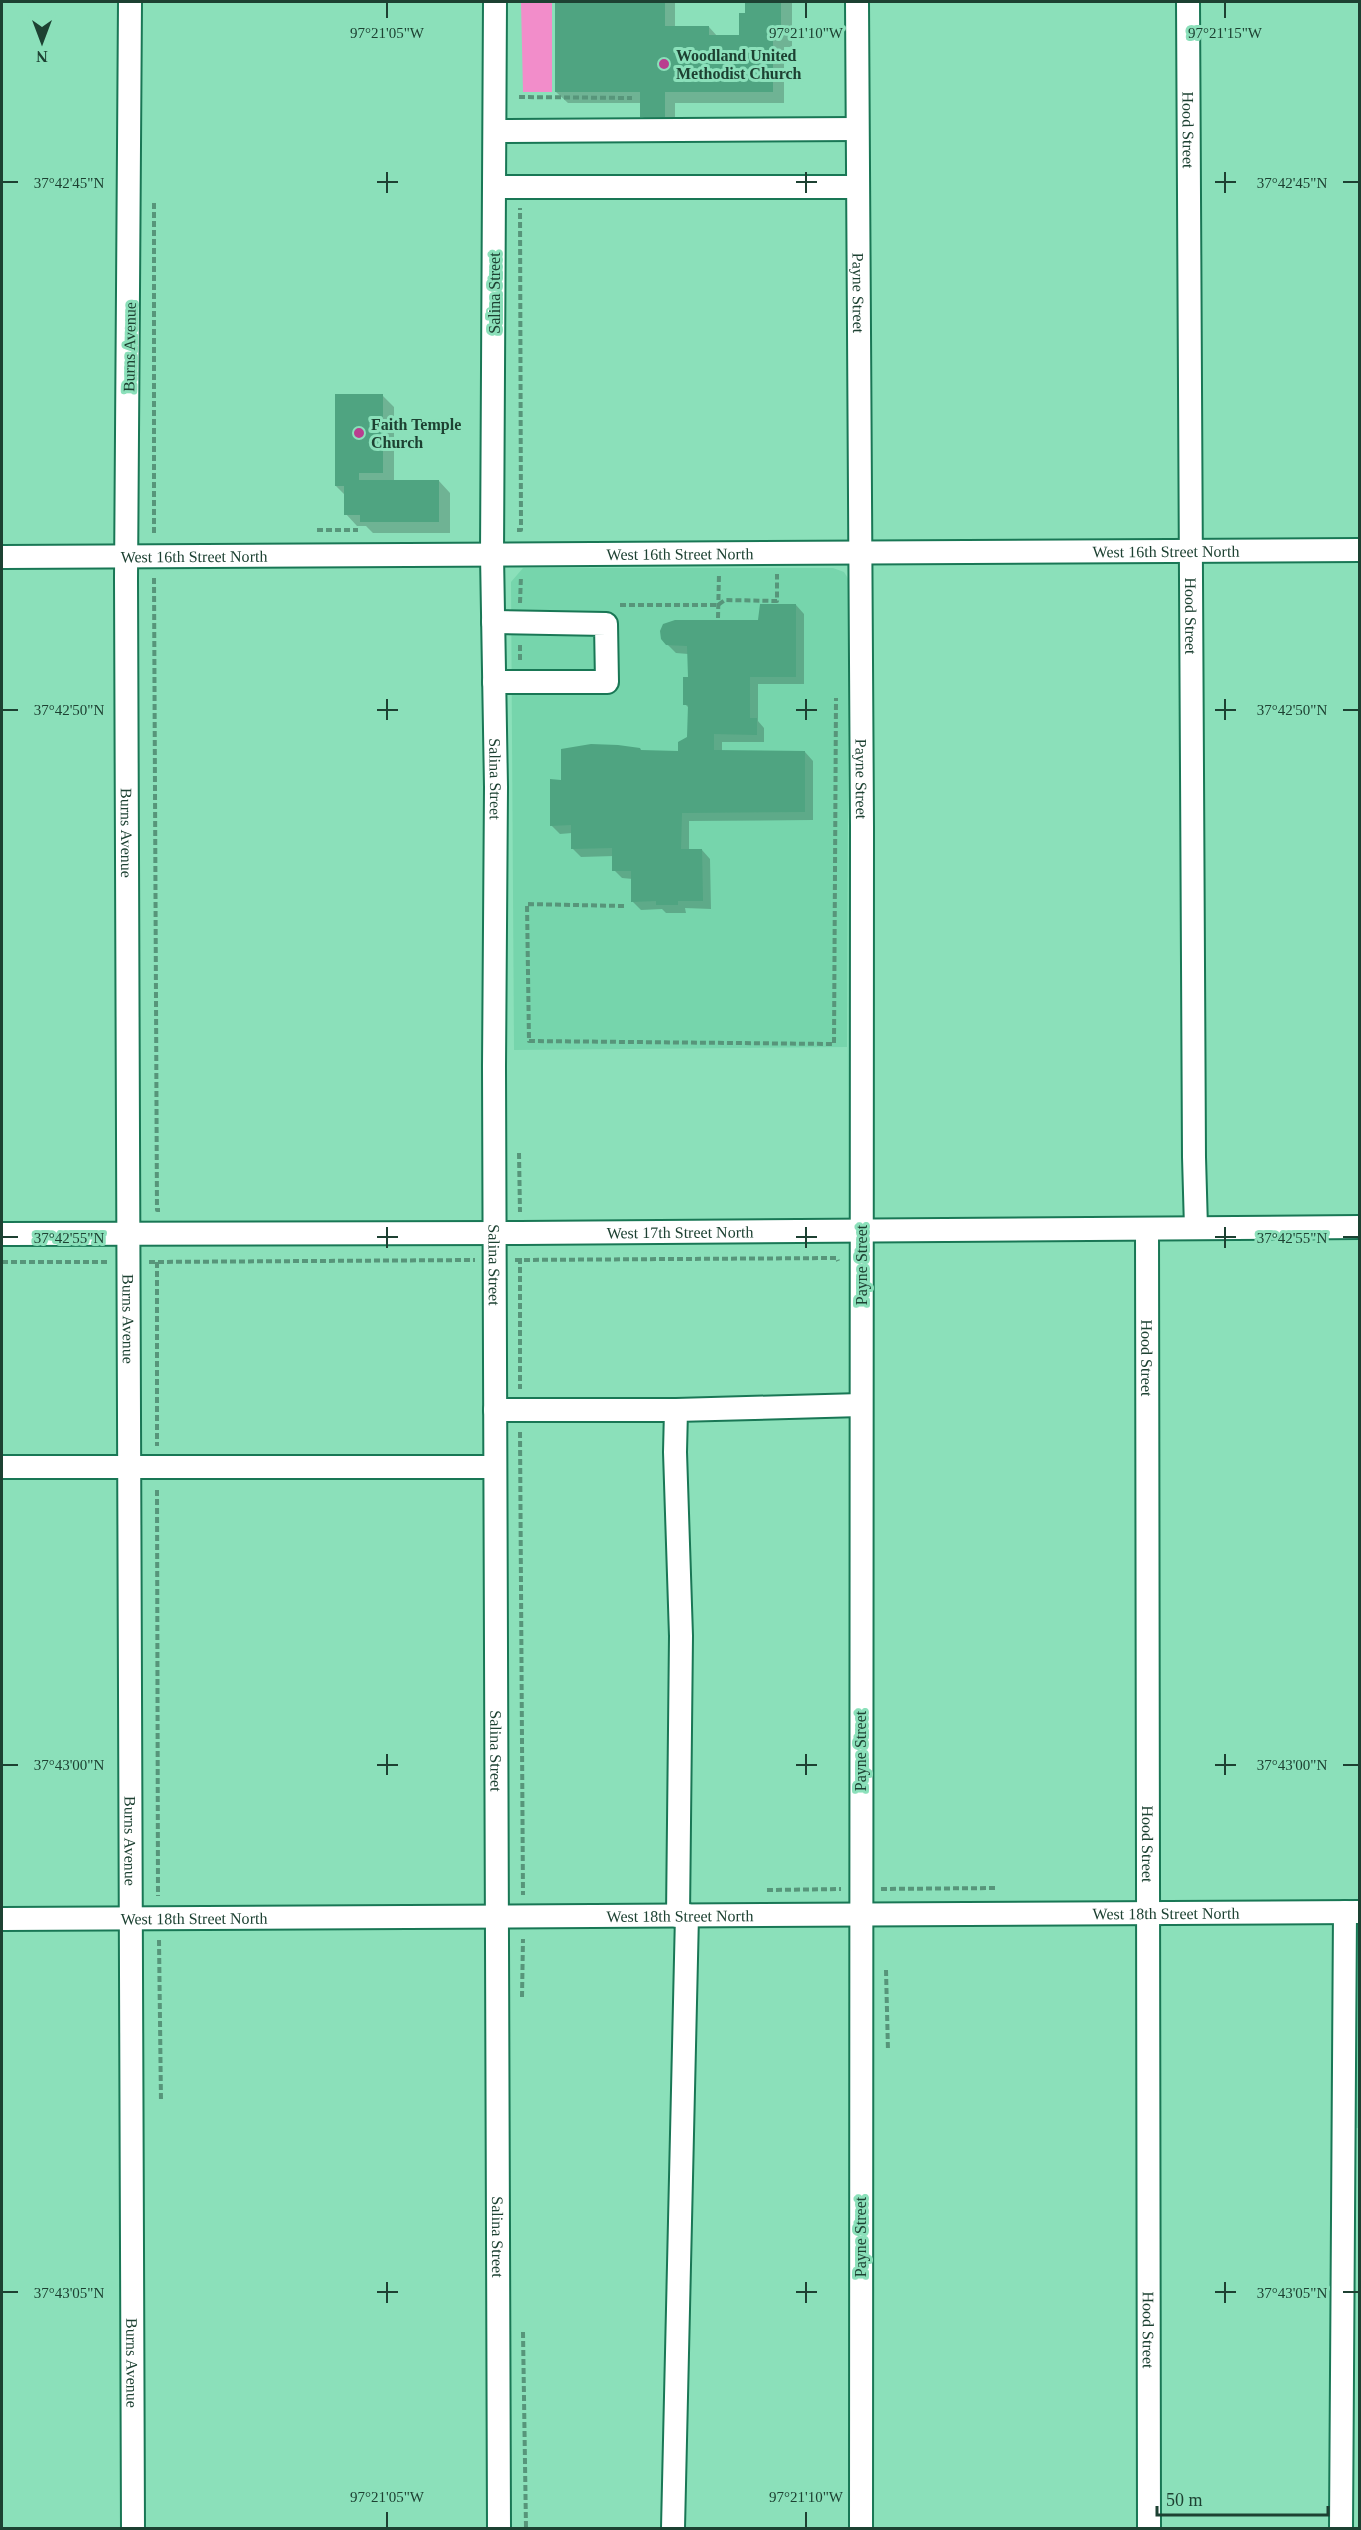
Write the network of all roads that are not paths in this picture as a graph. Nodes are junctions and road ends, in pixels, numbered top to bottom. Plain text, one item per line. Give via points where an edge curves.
1 (130, 2) edge
2 (495, 2) edge
3 (856, 2) edge
4 (1188, 2) edge
5 (857, 129) junction
6 (495, 131) junction
7 (495, 187) junction
8 (858, 187) junction
9 (1359, 550) edge
10 (1191, 551) junction
11 (860, 554) junction
12 (492, 555) junction
13 (126, 556) junction
14 (2, 557) edge
15 (493, 622) junction
16 (494, 682) junction
17 (1359, 1227) edge
18 (1196, 1228) junction
19 (1147, 1230) junction
20 (861, 1232) junction
21 (494, 1233) junction
22 (2, 1234) edge
23 (129, 1234) junction
24 (861, 1405) junction
25 (495, 1410) junction
26 (676, 1410) junction
27 (2, 1467) edge
28 (130, 1467) junction
29 (495, 1467) junction
30 (1352, 1912) edge
31 (1149, 1913) junction
32 (860, 1915) junction
33 (682, 1916) junction
34 (496, 1917) junction
35 (132, 1918) junction
36 (2, 1919) edge
37 (133, 2529) edge
38 (498, 2529) edge
39 (673, 2529) edge
40 (861, 2529) edge
41 (1149, 2529) edge
42 (1341, 2529) edge

1 - 13 street, Burns Avenue
2 - 6 street, Salina Street
3 - 5 street, Payne Street
4 - 10 street, Hood Street
5 - 6 street
5 - 8 street, Payne Street
6 - 7 street, Salina Street
7 - 8 street
7 - 12 street, Salina Street
8 - 11 street, Payne Street
9 - 10 street, West 16th Street North
10 - 11 street, West 16th Street North
10 - 18 street, Hood Street
11 - 12 street, West 16th Street North
11 - 20 street, Payne Street
12 - 13 street, West 16th Street North
12 - 15 street, Salina Street
13 - 14 street, West 16th Street North
13 - 23 street, Burns Avenue
15 - 16 street, Salina Street
15 - 16 street via 606,624 607,682
16 - 21 street, Salina Street
17 - 18 street, West 17th Street North
18 - 19 street, West 17th Street North
19 - 20 street, West 17th Street North
19 - 31 street, Hood Street
20 - 21 street, West 17th Street North
20 - 24 street, Payne Street
21 - 23 street, West 17th Street North
21 - 25 street, Salina Street
22 - 23 street, West 17th Street North
23 - 28 street, Burns Avenue
24 - 26 street
24 - 32 street, Payne Street
25 - 26 street
25 - 29 street, Salina Street
26 - 33 street
27 - 28 street
28 - 29 street
28 - 35 street, Burns Avenue
29 - 34 street, Salina Street
30 - 31 street, West 18th Street North
30 - 42 street
31 - 32 street, West 18th Street North
31 - 41 street, Hood Street
32 - 33 street, West 18th Street North
32 - 40 street, Payne Street
33 - 34 street, West 18th Street North
33 - 39 street
34 - 35 street, West 18th Street North
34 - 38 street, Salina Street
35 - 36 street, West 18th Street North
35 - 37 street, Burns Avenue

